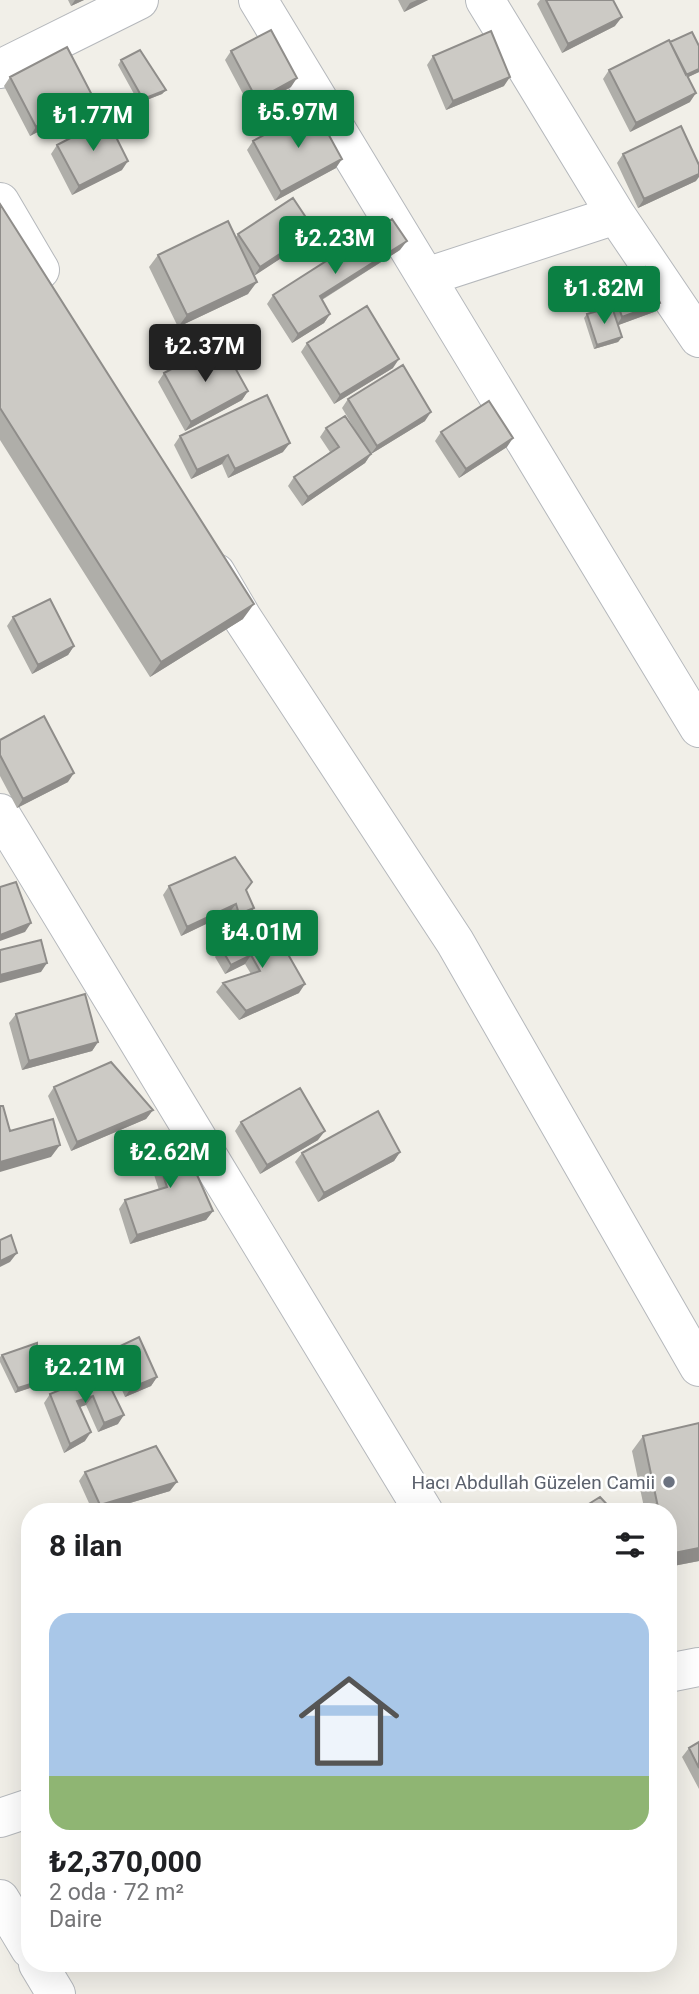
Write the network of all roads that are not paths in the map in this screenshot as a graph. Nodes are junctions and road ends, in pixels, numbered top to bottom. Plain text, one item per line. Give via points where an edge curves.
1 (139, 0) edge
2 (258, 0) edge
3 (485, 0) edge
4 (0, 69) edge
5 (0, 202) edge
6 (616, 215) junction
7 (426, 277) junction
8 (55, 298) edge
9 (699, 338) edge
10 (201, 548) edge
11 (699, 728) edge
12 (0, 813) edge
13 (699, 1367) edge
14 (419, 1503) edge
15 (699, 1667) edge
16 (677, 1671) edge
17 (21, 1811) edge
18 (0, 1818) edge
19 (0, 1899) edge
20 (21, 1934) edge
21 (43, 1972) edge
22 (56, 1994) edge

1 - 4 street
2 - 7 street
3 - 6 street
5 - 8 street
6 - 7 street
6 - 9 street
7 - 11 street
10 - 13 street via 455,942
12 - 14 street
15 - 16 street
17 - 18 street
19 - 20 street
21 - 22 street

